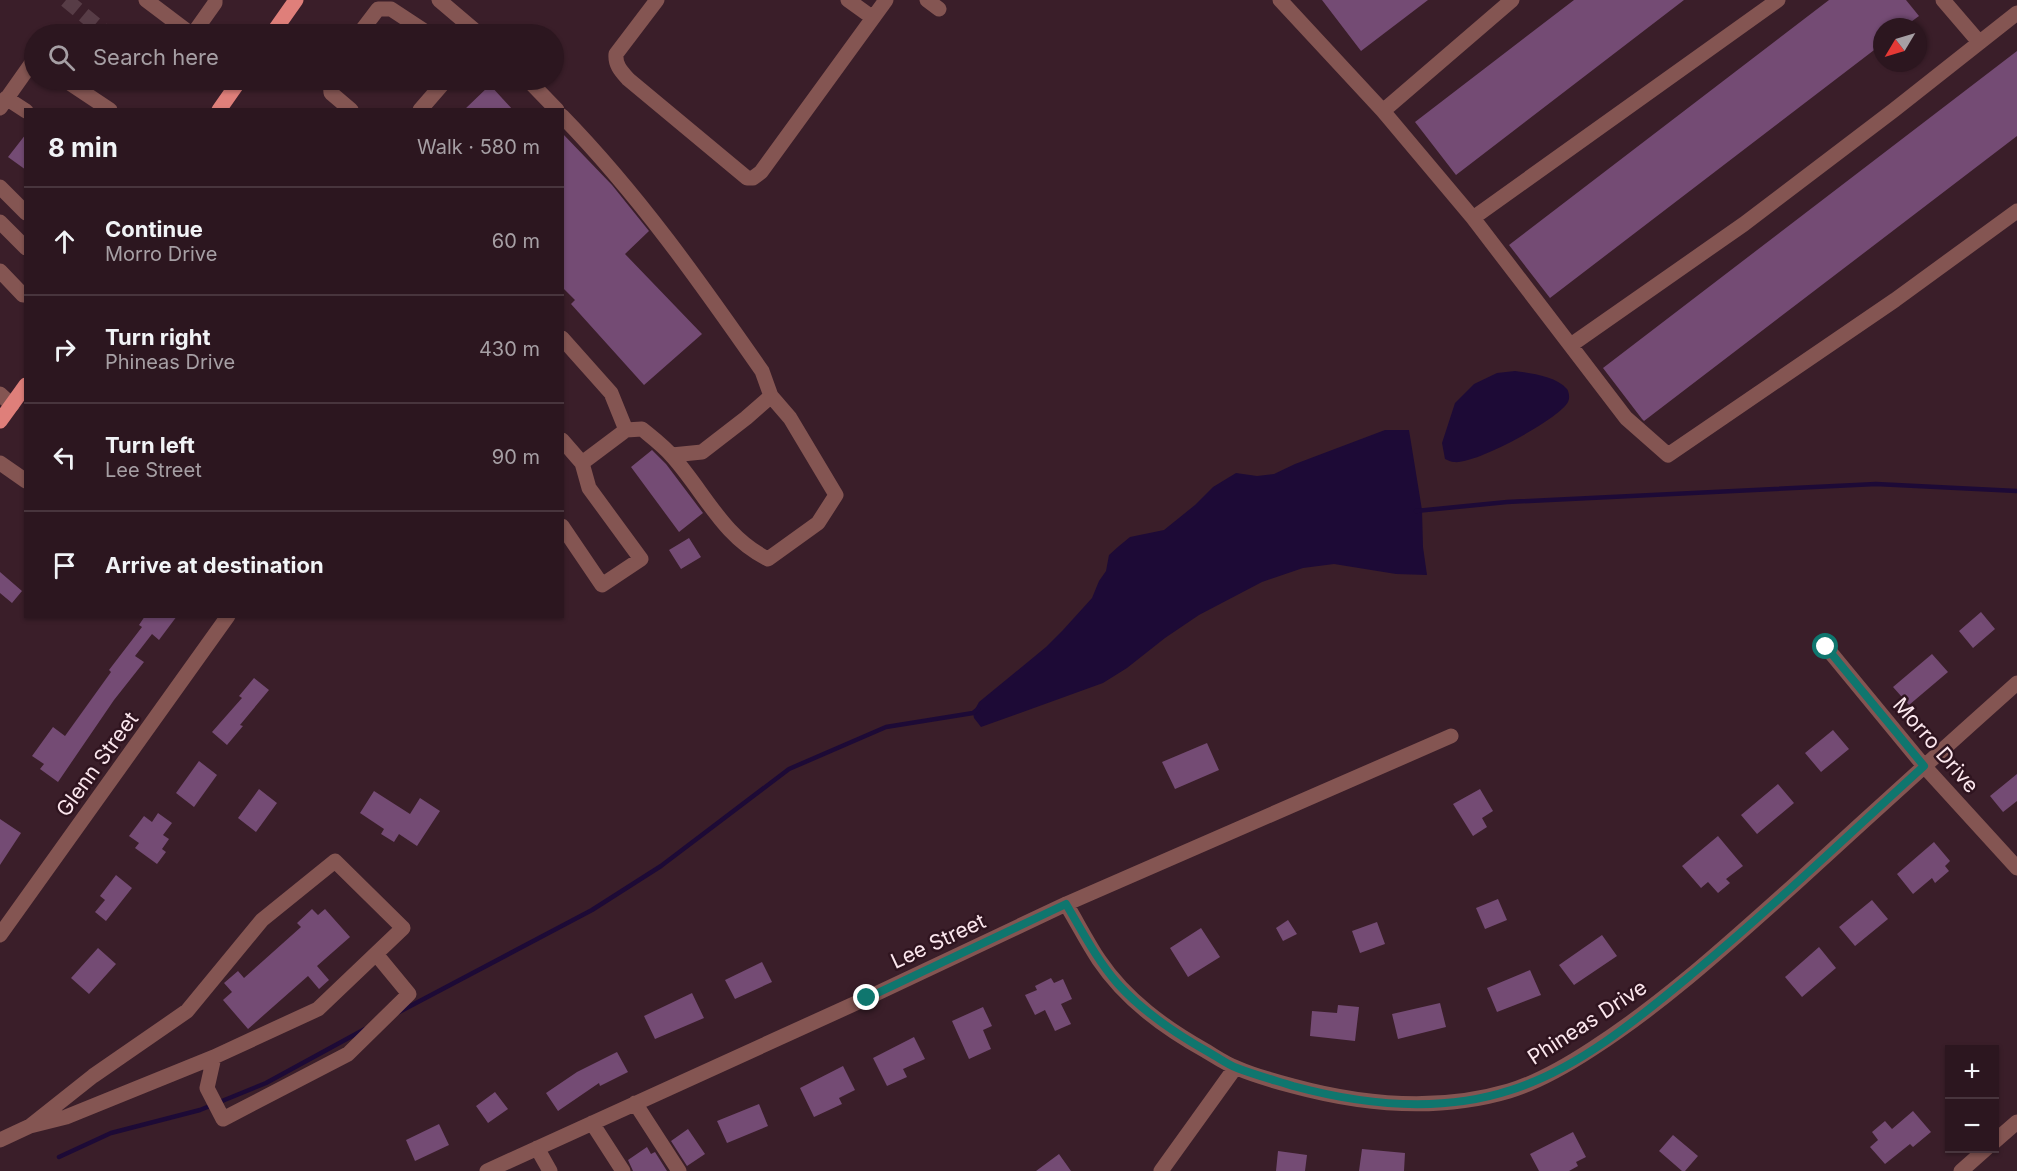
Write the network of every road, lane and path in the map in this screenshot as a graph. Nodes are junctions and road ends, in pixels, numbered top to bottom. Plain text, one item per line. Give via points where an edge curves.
1 (146, 0) edge
2 (215, 0) edge
3 (439, 0) edge
4 (657, 0) edge
5 (848, 0) edge
6 (886, 0) edge
7 (1280, 0) edge
8 (1512, 0) edge
9 (1778, 0) edge
10 (1943, 0) edge
11 (290, 2) edge
12 (2017, 13) edge
13 (873, 18) junction
14 (178, 24) edge
15 (199, 24) edge
16 (278, 24) edge
17 (367, 24) edge
18 (414, 24) edge
19 (467, 24) edge
20 (1979, 42) junction
21 (24, 74) edge
22 (80, 90) edge
23 (233, 90) edge
24 (332, 90) edge
25 (437, 90) edge
26 (538, 90) edge
27 (3, 103) edge
28 (107, 108) edge
29 (220, 108) edge
30 (349, 108) edge
31 (422, 108) edge
32 (555, 108) edge
33 (24, 110) edge
34 (1383, 111) junction
35 (564, 118) edge
36 (0, 187) edge
37 (24, 211) edge
38 (2017, 212) edge
39 (1473, 218) junction
40 (0, 222) edge
41 (24, 246) edge
42 (0, 271) edge
43 (24, 295) edge
44 (564, 340) edge
45 (1571, 345) junction
46 (24, 388) edge
47 (0, 394) edge
48 (771, 396) junction
49 (12, 405) junction
50 (0, 421) edge
51 (626, 430) junction
52 (564, 442) edge
53 (672, 455) junction
54 (0, 463) edge
55 (582, 463) junction
56 (24, 480) edge
57 (564, 529) edge
58 (227, 618) edge
59 (1826, 647) dead end
60 (2017, 683) edge
61 (1451, 736) dead end
62 (1924, 766) junction
63 (2017, 868) edge
64 (1066, 904) junction
65 (0, 935) edge
66 (376, 954) junction
67 (214, 1057) junction
68 (1235, 1068) junction
69 (635, 1103) junction
70 (2017, 1122) edge
71 (592, 1123) junction
72 (30, 1125) junction
73 (1999, 1138) edge
74 (0, 1140) edge
75 (537, 1148) junction
76 (1982, 1153) edge
77 (488, 1171) edge
78 (550, 1171) edge
79 (623, 1171) edge
80 (679, 1171) edge
81 (1161, 1171) edge
82 (1961, 1171) edge

1 - 14 street
2 - 15 street
3 - 19 street
4 - 13 street via 616,54 620,70 747,178 761,172
5 - 13 street
6 - 13 street
7 - 34 street
8 - 34 street
9 - 39 street
10 - 20 street
11 - 16 main road
12 - 20 street
17 - 18 street via 378,9 391,9
20 - 45 street via 1743,224
21 - 27 street
22 - 28 street
23 - 29 main road
24 - 30 street
25 - 31 street
26 - 32 street
27 - 33 street
34 - 39 street
35 - 48 street via 597,151 670,240 762,371
36 - 37 street
38 - 45 street via 1668,455 1626,418
39 - 45 street
40 - 41 street
42 - 43 street
44 - 51 street via 611,393
46 - 49 main road
47 - 49 street
48 - 53 street via 702,452
48 - 53 street via 790,418 836,495 818,523 768,559 749,550 728,531
49 - 50 main road
51 - 53 street via 642,429
51 - 55 street
52 - 55 street
54 - 56 street
55 - 57 street via 589,488 641,559 602,585
58 - 65 street, Glenn Street
59 - 62 street, Morro Drive
60 - 62 street, Phineas Drive
61 - 64 street, Lee Street
62 - 63 street, Morro Drive
62 - 68 street, Phineas Drive via 1661,1000 1614,1035 1538,1080 1482,1098 1408,1104 1327,1095
64 - 68 street, Phineas Drive via 1118,984 1162,1025
64 - 69 street, Lee Street
66 - 67 street via 318,1009
66 - 67 street via 409,994 348,1054 223,1119 207,1088
66 - 72 street via 403,928 335,861 262,920 187,1011
67 - 72 street via 66,1117
68 - 81 street
69 - 71 street, Lee Street
69 - 80 street
70 - 73 street
71 - 75 street, Lee Street
71 - 79 street
72 - 74 street
75 - 77 street, Lee Street
75 - 78 street
76 - 82 street

